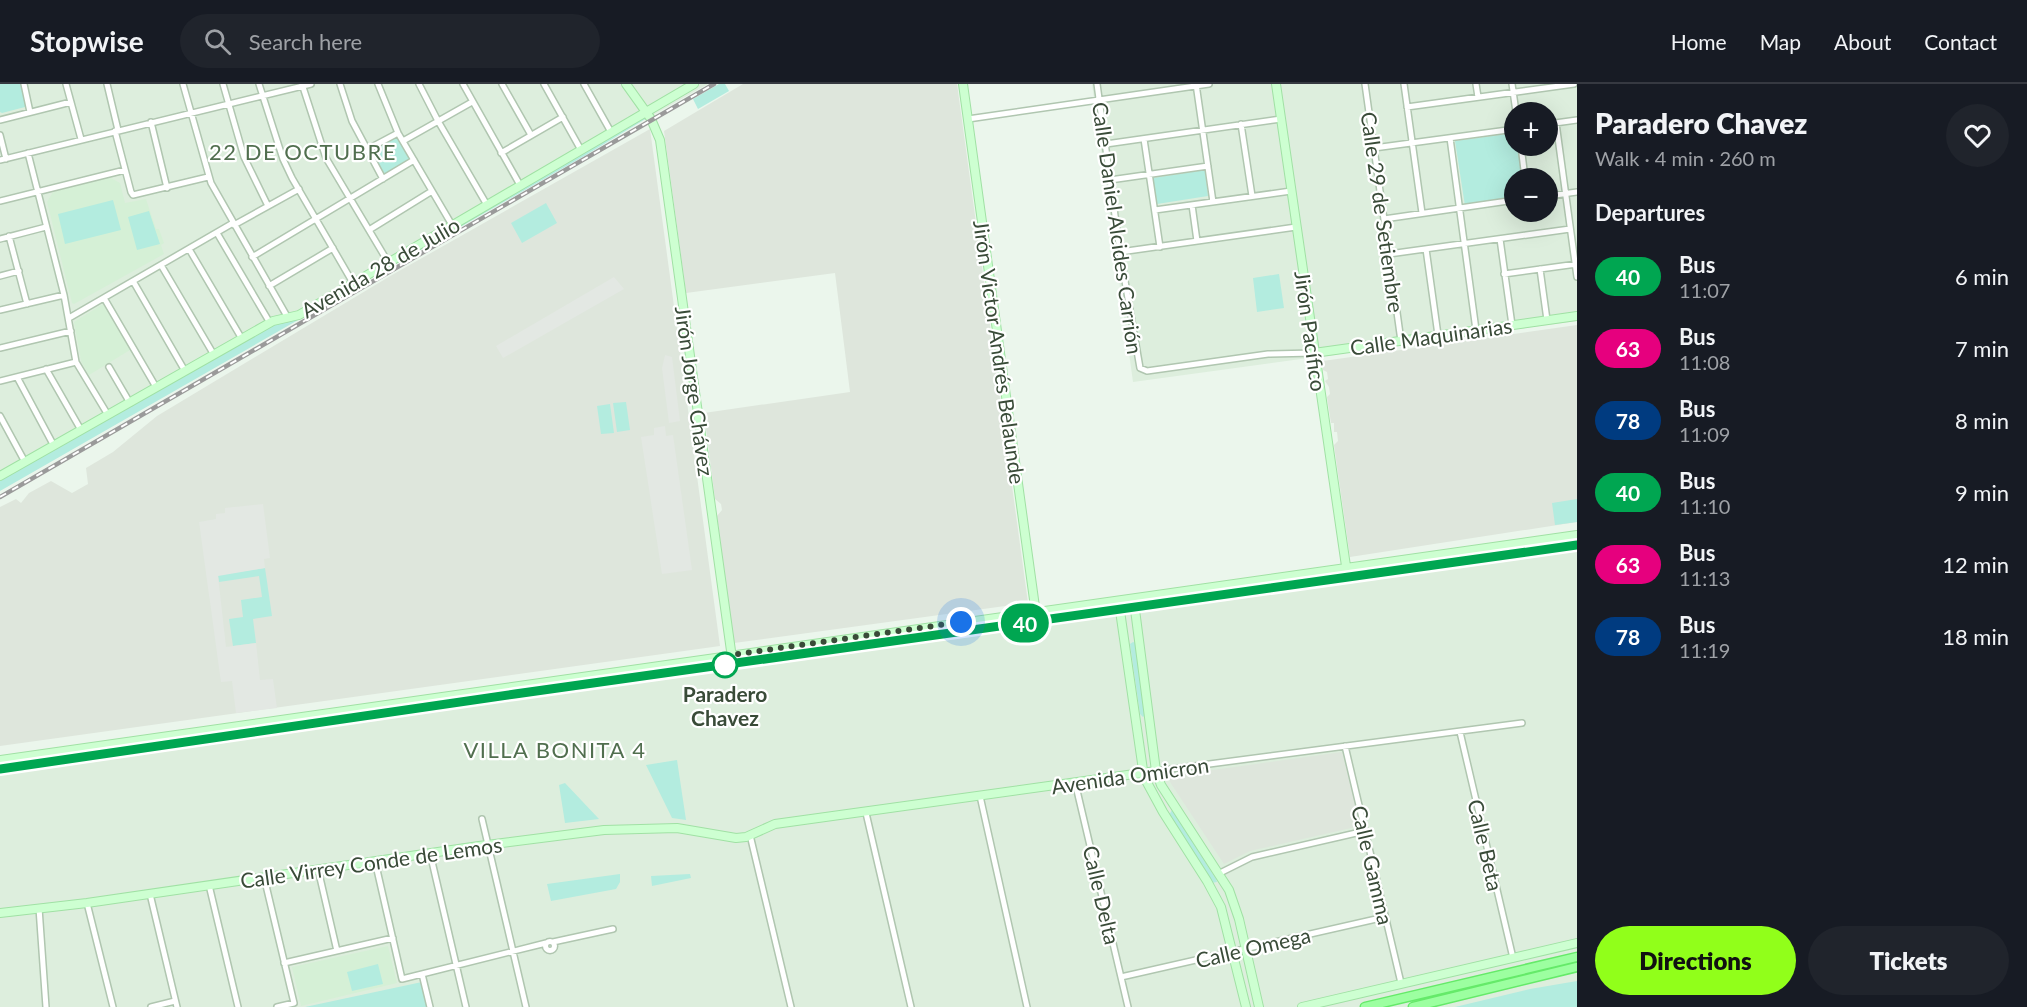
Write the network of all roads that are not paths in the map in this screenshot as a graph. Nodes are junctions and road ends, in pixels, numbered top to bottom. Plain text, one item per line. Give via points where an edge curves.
1 (24, 84) edge
2 (66, 84) edge
3 (107, 84) edge
4 (183, 84) edge
5 (223, 84) edge
6 (259, 84) edge
7 (311, 84) edge
8 (340, 84) edge
9 (378, 84) edge
10 (419, 84) edge
11 (463, 84) edge
12 (502, 84) edge
13 (584, 84) edge
14 (626, 84) edge
15 (694, 84) edge
16 (963, 84) edge
17 (1097, 84) edge
18 (1209, 84) edge
19 (1276, 84) edge
20 (1365, 84) edge
21 (1404, 84) edge
22 (1476, 84) edge
23 (1512, 84) edge
24 (1574, 84) edge
25 (302, 85) edge
26 (546, 85) edge
27 (1196, 85) edge
28 (1550, 86) edge
29 (1513, 92) junction
30 (262, 96) junction
31 (1478, 97) junction
32 (1099, 100) junction
33 (71, 102) junction
34 (471, 102) junction
35 (1514, 102) edge
36 (228, 104) junction
37 (1407, 107) junction
38 (30, 112) junction
39 (190, 113) junction
40 (649, 115) junction
41 (563, 117) junction
42 (968, 119) junction
43 (1281, 119) junction
44 (0, 120) edge
45 (1577, 120) edge
46 (438, 121) junction
47 (151, 122) junction
48 (1558, 123) edge
49 (1241, 124) junction
50 (117, 130) junction
51 (1203, 130) junction
52 (1504, 131) edge
53 (611, 132) junction
54 (398, 133) junction
55 (0, 135) edge
56 (531, 135) junction
57 (1144, 138) junction
58 (1450, 138) junction
59 (81, 139) junction
60 (1558, 139) edge
61 (403, 141) junction
62 (1412, 143) junction
63 (1106, 144) junction
64 (1374, 148) junction
65 (366, 150) junction
66 (581, 150) junction
67 (27, 153) junction
68 (501, 153) junction
69 (3, 159) edge
70 (414, 160) junction
71 (1208, 166) junction
72 (126, 170) junction
73 (1150, 175) junction
74 (208, 177) junction
75 (383, 178) junction
76 (1110, 180) junction
77 (520, 185) junction
78 (167, 188) junction
79 (299, 189) junction
80 (432, 191) junction
81 (1291, 191) junction
82 (38, 192) junction
83 (1577, 192) edge
84 (1565, 193) junction
85 (1558, 194) edge
86 (1252, 196) junction
87 (350, 199) junction
88 (0, 201) edge
89 (1213, 202) junction
90 (1504, 202) edge
91 (487, 205) junction
92 (1192, 205) junction
93 (268, 206) junction
94 (1459, 208) junction
95 (1155, 210) junction
96 (1422, 213) junction
97 (316, 219) junction
98 (1384, 219) junction
99 (233, 224) junction
100 (452, 225) junction
101 (46, 227) junction
102 (1296, 227) junction
103 (1570, 229) junction
104 (369, 230) junction
105 (217, 232) junction
106 (9, 236) junction
107 (1500, 238) junction
108 (0, 239) edge
109 (1197, 241) junction
110 (1464, 243) junction
111 (1160, 247) junction
112 (333, 248) junction
113 (189, 249) junction
114 (1426, 249) junction
115 (1120, 252) junction
116 (1389, 254) junction
117 (252, 257) junction
118 (388, 262) junction
119 (1576, 264) edge
120 (161, 265) junction
121 (1540, 269) junction
122 (19, 271) junction
123 (1504, 274) junction
124 (0, 276) edge
125 (1577, 277) edge
126 (133, 281) junction
127 (353, 283) junction
128 (269, 286) junction
129 (64, 295) junction
130 (104, 298) junction
131 (27, 304) junction
132 (0, 310) edge
133 (1577, 316) edge
134 (69, 318) junction
135 (288, 318) junction
136 (1547, 320) junction
137 (270, 323) junction
138 (1512, 325) junction
139 (71, 330) junction
140 (1476, 330) junction
141 (1438, 336) junction
142 (242, 339) junction
143 (1401, 341) junction
144 (0, 348) edge
145 (1314, 353) junction
146 (214, 355) junction
147 (76, 362) junction
148 (109, 367) dead end
149 (46, 369) junction
150 (1143, 370) joint
151 (185, 371) junction
152 (17, 377) junction
153 (0, 381) edge
154 (156, 387) junction
155 (130, 403) junction
156 (108, 415) junction
157 (0, 416) edge
158 (81, 430) junction
159 (54, 446) junction
160 (25, 462) junction
161 (0, 476) edge
162 (1577, 535) edge
163 (1517, 543) junction
164 (1577, 545) edge
165 (1517, 553) junction
166 (1347, 568) junction
167 (1319, 572) junction
168 (1348, 577) junction
169 (1262, 580) junction
170 (1320, 581) junction
171 (1263, 589) junction
172 (1134, 598) junction
173 (1119, 600) junction
174 (1135, 607) junction
175 (1120, 609) junction
176 (1036, 612) junction
177 (1037, 621) junction
178 (889, 632) junction
179 (1139, 639) junction
180 (1125, 641) junction
181 (890, 642) junction
182 (732, 659) junction
183 (1521, 723) dead end
184 (254, 727) junction
185 (1460, 732) junction
186 (1345, 746) junction
187 (1152, 749) junction
188 (1139, 751) junction
189 (0, 760) edge
190 (0, 769) edge
191 (1156, 771) junction
192 (1143, 773) junction
193 (1075, 782) junction
194 (980, 796) junction
195 (1173, 805) junction
196 (1163, 812) junction
197 (866, 813) junction
198 (482, 819) dead end
199 (1365, 831) junction
200 (746, 836) junction
201 (488, 845) junction
202 (430, 853) junction
203 (375, 861) junction
204 (318, 869) junction
205 (1218, 874) junction
206 (264, 877) junction
207 (209, 885) junction
208 (150, 894) junction
209 (87, 903) junction
210 (39, 908) junction
211 (0, 913) edge
212 (1385, 917) junction
213 (613, 929) dead end
214 (393, 938) junction
215 (1577, 943) edge
216 (1246, 948) junction
217 (337, 951) junction
218 (1233, 951) junction
219 (513, 953) junction
220 (1577, 957) edge
221 (1513, 958) junction
222 (284, 963) junction
223 (456, 966) junction
224 (1577, 967) edge
225 (422, 974) junction
226 (1121, 977) junction
227 (1401, 983) junction
228 (176, 1004) edge
229 (1370, 1006) edge
230 (46, 1007) edge
231 (113, 1007) edge
232 (151, 1007) edge
233 (238, 1007) edge
234 (277, 1007) edge
235 (430, 1007) edge
236 (466, 1007) edge
237 (526, 1007) edge
238 (791, 1007) edge
239 (911, 1007) edge
240 (1028, 1007) edge
241 (1128, 1007) edge
242 (1246, 1007) edge
243 (1260, 1007) edge
244 (1302, 1007) edge
245 (1413, 1007) edge

1 - 38 street
2 - 33 street
3 - 50 street
4 - 39 street
5 - 36 street
6 - 30 street
7 - 25 street
8 - 65 street via 348,113
9 - 54 street
10 - 46 street
11 - 34 street
12 - 56 street
13 - 53 street
14 - 40 main road, Jirón Jorge Chávez
15 - 40 main road, Avenida 28 de Julio
16 - 42 main road, Jirón Victor Andrés Belaunde
17 - 32 street, Calle Daniel Alcides Carrión
18 - 27 street
19 - 43 main road, Jirón Pacífico
20 - 64 street, Calle 29 de Setiembre
21 - 37 street
22 - 31 street
23 - 29 street
24 - 28 street
25 - 30 street
25 - 87 street via 321,146
26 - 41 street
27 - 32 street
27 - 51 street
28 - 29 street
29 - 31 street
29 - 35 street
30 - 36 street
30 - 79 street via 283,159
31 - 37 street
32 - 42 street
32 - 63 street, Calle Daniel Alcides Carrión
33 - 38 street
33 - 59 street
34 - 46 street
34 - 68 street
36 - 39 street
36 - 93 street via 244,157
37 - 62 street
38 - 44 street
39 - 47 street
39 - 74 street
40 - 53 main road, Avenida 28 de Julio
40 - 182 main road, Jirón Jorge Chávez via 661,147
41 - 56 street
41 - 66 street
42 - 176 main road, Jirón Victor Andrés Belaunde
43 - 49 street
43 - 81 main road, Jirón Pacífico
45 - 48 street
46 - 61 street
46 - 91 street
47 - 50 street
47 - 78 street
49 - 51 street
49 - 86 street
50 - 59 street
50 - 72 street
51 - 57 street
51 - 71 street
52 - 58 street
53 - 66 main road, Avenida 28 de Julio
54 - 61 street
54 - 65 street
55 - 69 street
56 - 68 street
57 - 63 street
57 - 73 street
58 - 62 street
58 - 94 street
59 - 67 street
60 - 84 street
61 - 70 street
62 - 64 street
62 - 96 street
63 - 76 street, Calle Daniel Alcides Carrión
64 - 98 street, Calle 29 de Setiembre
65 - 75 street
66 - 77 main road, Avenida 28 de Julio
67 - 69 street
67 - 82 street
68 - 77 street
70 - 75 street
70 - 80 street
71 - 73 street
71 - 89 street
72 - 78 street via 134,195
72 - 82 street
73 - 76 street
73 - 95 street
74 - 78 street
74 - 99 street
75 - 87 street
76 - 115 street, Calle Daniel Alcides Carrión
77 - 91 main road, Avenida 28 de Julio
79 - 93 street
79 - 97 street
80 - 100 street
80 - 104 street
81 - 86 street
81 - 102 main road, Jirón Pacífico
82 - 88 street
82 - 101 street
83 - 84 street
84 - 85 street
84 - 103 street
86 - 89 street
87 - 97 street
87 - 104 street
89 - 92 street
90 - 94 street
91 - 100 main road, Avenida 28 de Julio
92 - 95 street
92 - 109 street
93 - 99 street
94 - 96 street
94 - 110 street
95 - 111 street
96 - 98 street
97 - 112 street
97 - 117 street
98 - 116 street, Calle 29 de Setiembre
99 - 105 street
99 - 117 street
100 - 118 main road, Avenida 28 de Julio
101 - 106 street
101 - 129 street
102 - 109 street
102 - 145 main road, Jirón Pacífico
103 - 107 street
103 - 119 street
104 - 118 street
105 - 113 street
105 - 137 street
106 - 108 street
106 - 122 street
107 - 110 street
107 - 123 street
109 - 111 street
110 - 114 street
110 - 140 street
111 - 115 street
112 - 127 street
112 - 128 street
113 - 120 street
113 - 142 street
114 - 116 street
114 - 141 street
115 - 150 street, Calle Daniel Alcides Carrión via 1138,364
116 - 143 street, Calle 29 de Setiembre
117 - 128 street
118 - 127 main road, Avenida 28 de Julio
119 - 121 street
119 - 125 street
120 - 126 street
120 - 146 street
121 - 123 street
121 - 136 street
122 - 124 street
122 - 131 street
123 - 138 street
126 - 130 street
126 - 151 street
127 - 135 main road, Avenida 28 de Julio
128 - 135 street
129 - 131 street
129 - 134 street
130 - 134 street
130 - 154 street
131 - 132 street
133 - 136 main road, Calle Maquinarias
134 - 139 street
135 - 137 main road, Avenida 28 de Julio
136 - 138 main road, Calle Maquinarias
137 - 142 main road, Avenida 28 de Julio
138 - 140 main road, Calle Maquinarias
139 - 144 street
139 - 147 street
140 - 141 main road, Calle Maquinarias
141 - 143 main road, Calle Maquinarias
142 - 146 main road, Avenida 28 de Julio
143 - 145 main road, Calle Maquinarias
145 - 150 street, Calle Maquinarias via 1268,354
145 - 166 main road, Jirón Pacífico
146 - 151 main road, Avenida 28 de Julio
147 - 149 street
147 - 156 street
148 - 155 street
149 - 152 street
149 - 158 street
151 - 154 main road, Avenida 28 de Julio
152 - 153 street
152 - 159 street
154 - 155 main road, Avenida 28 de Julio
155 - 156 main road, Avenida 28 de Julio
156 - 158 main road, Avenida 28 de Julio
157 - 160 street
158 - 159 main road, Avenida 28 de Julio
159 - 160 main road, Avenida 28 de Julio
160 - 161 main road, Avenida 28 de Julio
162 - 163 main road
163 - 165 main road
163 - 166 main road
164 - 165 main road
165 - 168 main road
166 - 167 main road
166 - 168 main road, Jirón Pacífico
167 - 169 main road
167 - 170 main road
168 - 170 main road
169 - 171 main road
169 - 172 main road
170 - 171 main road
171 - 174 main road
172 - 173 main road
172 - 174 main road
173 - 175 main road
173 - 176 main road
174 - 175 main road
174 - 179 main road
175 - 177 main road
175 - 180 main road
176 - 177 main road, Jirón Victor Andrés Belaunde
176 - 178 main road
177 - 181 main road
178 - 181 main road
178 - 182 main road
179 - 180 main road
179 - 187 main road
180 - 188 main road
181 - 182 main road
182 - 184 main road
183 - 185 street, Avenida Omicron
184 - 189 main road
184 - 190 main road
185 - 186 street, Avenida Omicron
185 - 221 street, Calle Beta
186 - 191 street, Avenida Omicron
186 - 199 street, Calle Gamma
187 - 188 main road
187 - 191 main road
188 - 192 main road
191 - 192 main road, Avenida Omicron
191 - 195 main road
192 - 193 main road, Avenida Omicron
192 - 196 main road
193 - 194 main road, Avenida Omicron
193 - 226 street, Calle Delta
194 - 197 main road, Avenida Omicron
194 - 240 street
195 - 196 main road
195 - 205 main road
196 - 218 main road via 1215,895
197 - 200 main road, Avenida Omicron via 775,824
197 - 239 street
198 - 201 street
199 - 205 street via 1252,857
199 - 212 street, Calle Gamma
200 - 201 main road, Calle Virrey Conde de Lemos via 727,838 677,828 639,828
200 - 238 street
201 - 202 main road, Calle Virrey Conde de Lemos
201 - 219 street
202 - 203 main road, Calle Virrey Conde de Lemos
202 - 223 street
203 - 204 main road, Calle Virrey Conde de Lemos
203 - 214 street
204 - 206 main road, Calle Virrey Conde de Lemos
204 - 217 street
205 - 216 main road via 1234,903
206 - 207 main road, Calle Virrey Conde de Lemos
206 - 222 street
207 - 208 main road, Calle Virrey Conde de Lemos
207 - 233 street
208 - 209 main road, Calle Virrey Conde de Lemos
208 - 228 street
209 - 210 main road, Calle Virrey Conde de Lemos
209 - 231 street
210 - 211 main road, Calle Virrey Conde de Lemos
210 - 230 street
212 - 216 street, Calle Omega
212 - 227 street, Calle Gamma
213 - 219 street
214 - 217 street
214 - 225 street via 402,979
215 - 221 main road
216 - 218 street, Calle Omega
216 - 243 main road
217 - 222 street
218 - 226 street, Calle Omega
218 - 242 main road
219 - 223 street
219 - 237 street
220 - 229 main road
221 - 227 main road
222 - 234 street via 294,1003
223 - 225 street
223 - 236 street
224 - 245 main road
225 - 235 street
226 - 241 street, Calle Delta
227 - 244 main road
228 - 232 street

